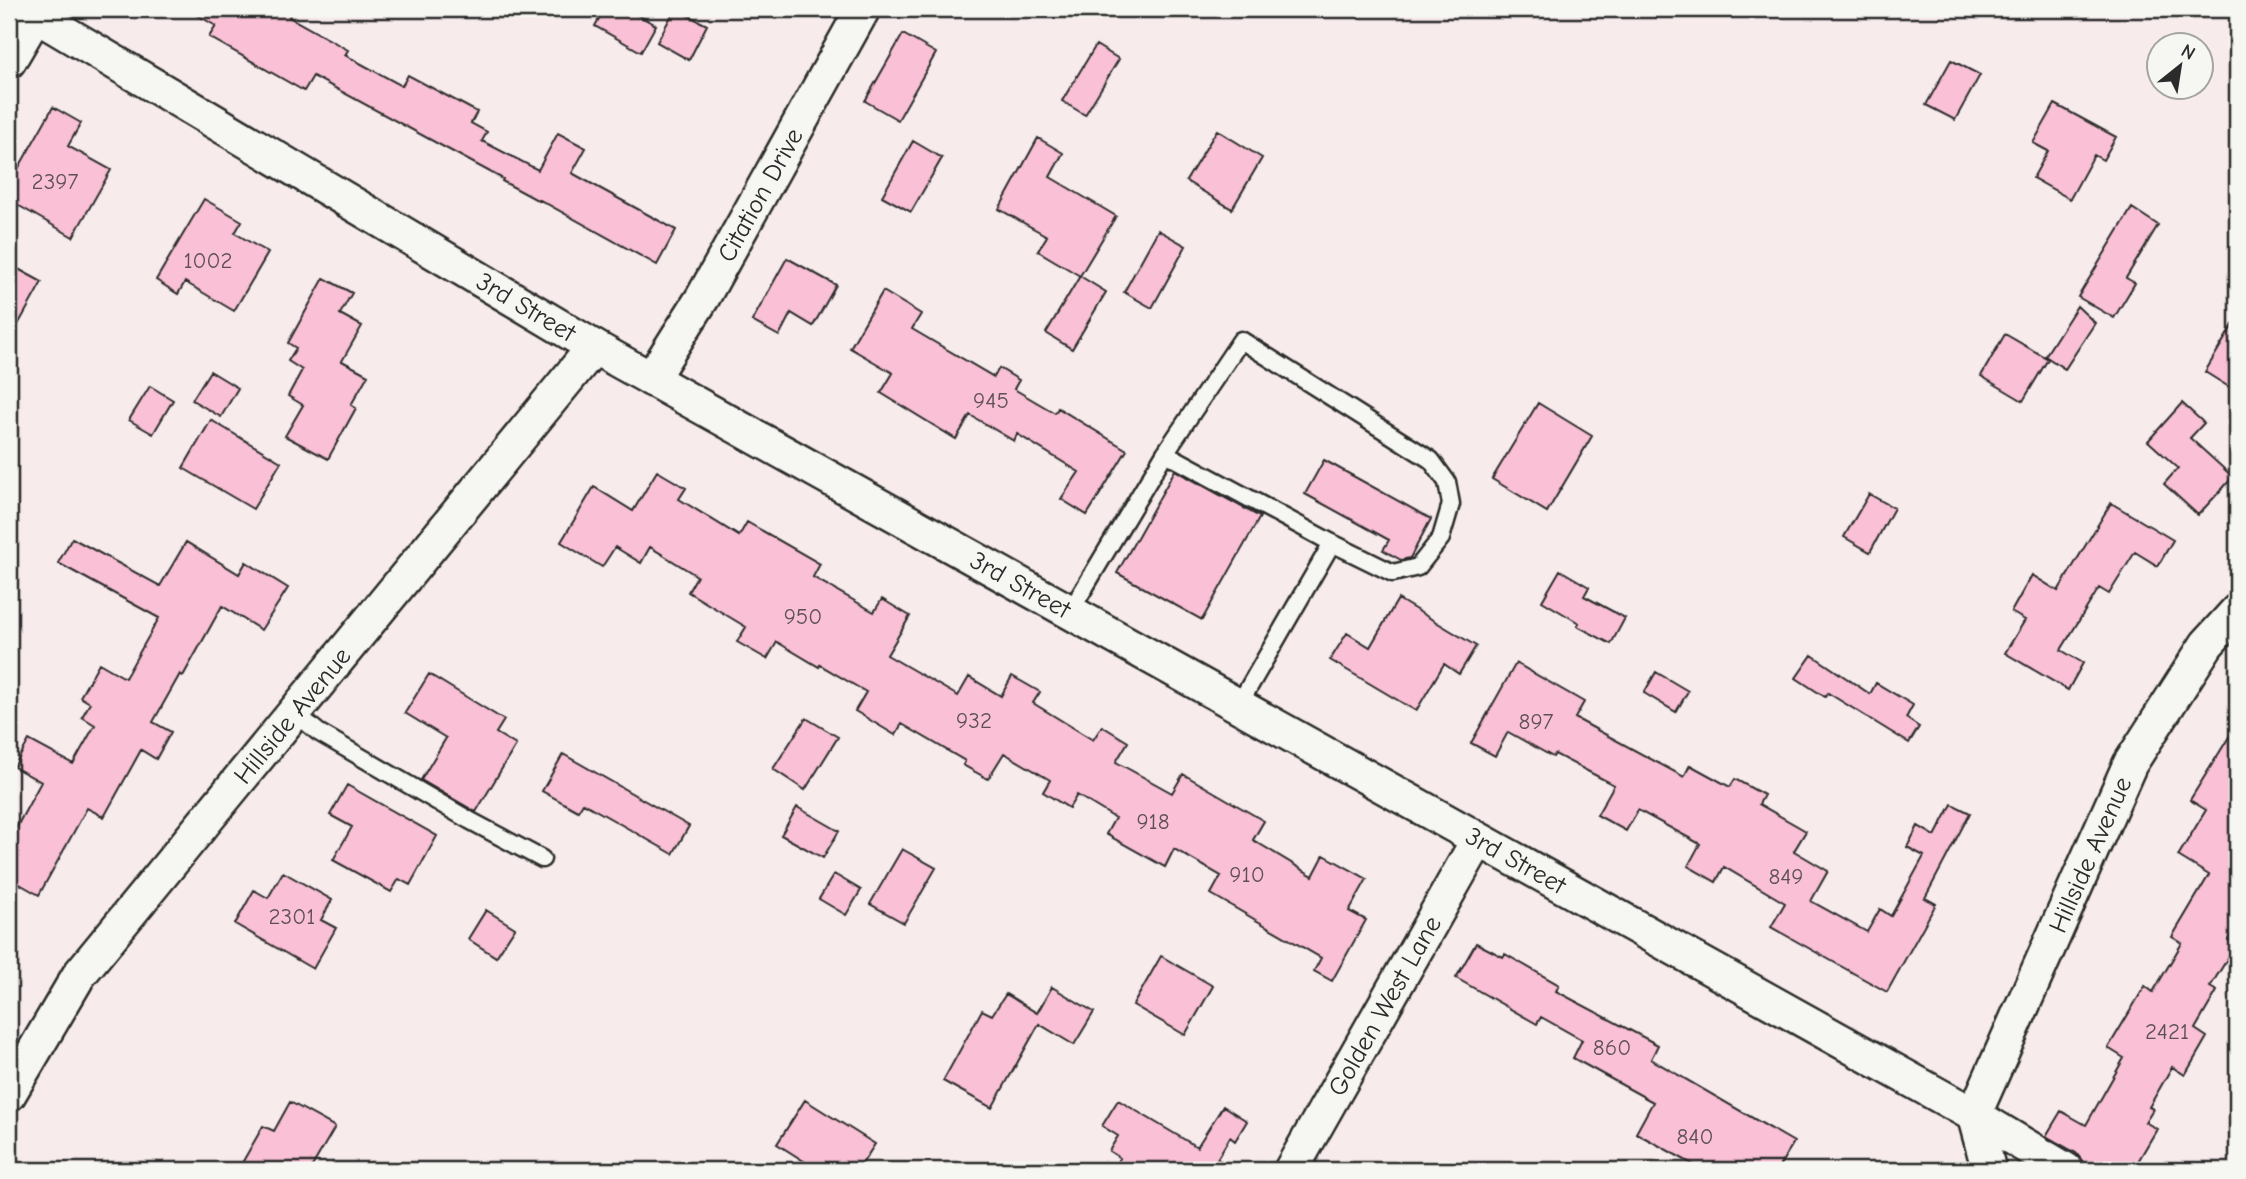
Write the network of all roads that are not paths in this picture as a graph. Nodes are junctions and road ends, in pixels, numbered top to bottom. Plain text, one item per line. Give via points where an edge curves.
1 (863, 9) edge
2 (31, 12) edge
3 (9, 61) edge
4 (594, 347) junction
5 (651, 379) junction
6 (1166, 453) junction
7 (1332, 543) junction
8 (2237, 611) edge
9 (1070, 612) junction
10 (1238, 706) junction
11 (294, 712) junction
12 (1478, 840) junction
13 (542, 859) dead end
14 (9, 1094) edge
15 (1974, 1115) junction
16 (1291, 1170) edge
17 (1989, 1170) edge
18 (2066, 1170) edge

1 - 5 street, Citation Drive via 703,297
2 - 3 street
2 - 4 street, 3rd Street
4 - 5 street, 3rd Street
4 - 11 street, Hillside Avenue
5 - 9 street, 3rd Street
6 - 7 lane
6 - 7 lane via 1241,340 1431,460 1447,482 1451,504 1441,538 1418,567 1393,573
6 - 9 lane
7 - 10 lane
8 - 15 street, Hillside Avenue via 2207,644 2130,764
9 - 10 street, 3rd Street
10 - 12 street, 3rd Street
11 - 13 lane via 330,739
11 - 14 street, Hillside Avenue via 79,975
12 - 15 street, 3rd Street
12 - 16 street, Golden West Lane
15 - 17 street
15 - 18 street, 3rd Street

